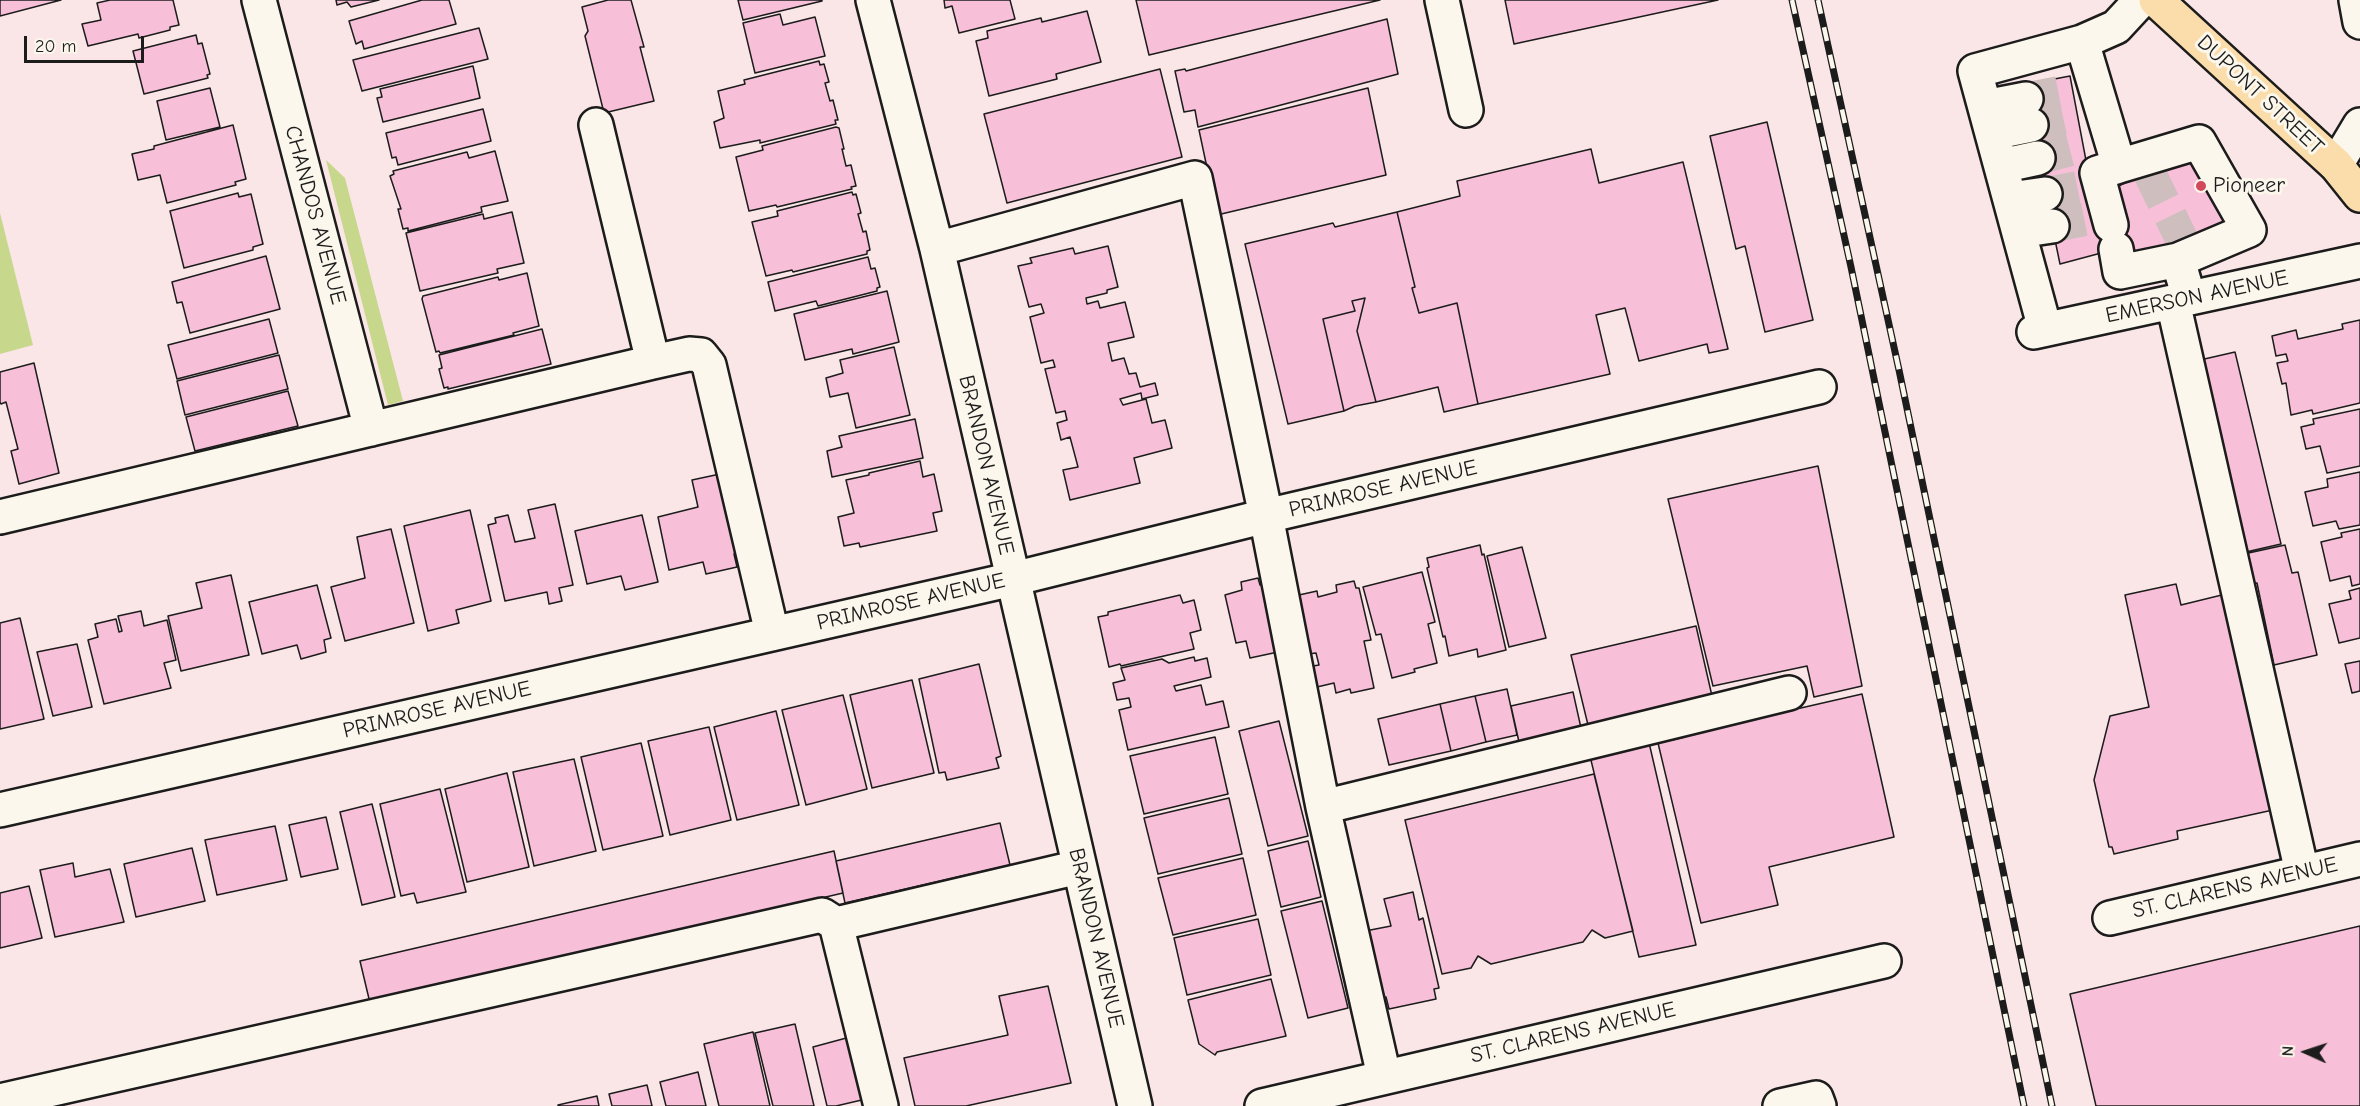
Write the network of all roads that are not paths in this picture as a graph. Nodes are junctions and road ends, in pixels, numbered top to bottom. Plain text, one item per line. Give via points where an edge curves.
1 (259, 0) edge
2 (873, 0) edge
3 (1442, 0) edge
4 (2141, 0) edge
5 (2156, 0) edge
6 (2356, 0) edge
7 (2360, 22) edge
8 (2082, 42) junction
9 (1466, 111) dead end
10 (2028, 112) tunnel mouth
11 (1989, 120) junction
12 (596, 125) dead end
13 (2360, 125) edge
14 (2104, 141) junction
15 (2038, 158) tunnel mouth
16 (2336, 165) junction
17 (2001, 166) junction
18 (2045, 194) tunnel mouth
19 (2360, 195) edge
20 (2010, 199) junction
21 (2052, 226) tunnel mouth
22 (2019, 231) junction
23 (938, 249) junction
24 (2183, 252) junction
25 (2360, 261) edge
26 (2181, 300) junction
27 (653, 362) junction
28 (1819, 387) dead end
29 (371, 429) junction
30 (1266, 516) junction
31 (0, 517) edge
32 (1012, 579) junction
33 (772, 633) junction
34 (1789, 693) dead end
35 (1323, 807) junction
36 (0, 810) edge
37 (2360, 859) edge
38 (1079, 867) junction
39 (2302, 872) junction
40 (2110, 918) dead end
41 (836, 924) junction
42 (1884, 962) dead end
43 (1384, 1076) junction
44 (0, 1101) edge
45 (1818, 1102) edge
46 (880, 1106) edge
47 (1135, 1106) edge
48 (1262, 1106) edge
49 (1780, 1106) edge

1 - 29 street, CHANDOS AVENUE
2 - 23 street, BRANDON AVENUE
3 - 9 street
4 - 8 street via 2116,27
5 - 16 main road, DUPONT STREET
6 - 7 street
8 - 11 street via 1975,71
8 - 14 street
10 - 11 street
11 - 17 street
12 - 27 street
13 - 16 street
14 - 24 street via 2108,227 2120,272
14 - 24 street via 2199,142 2249,230
15 - 17 street
16 - 19 main road, DUPONT STREET
17 - 20 street
18 - 20 street
20 - 22 street
21 - 22 street
22 - 26 street, EMERSON AVENUE via 2040,331
23 - 30 street via 1195,178
23 - 32 street, BRANDON AVENUE
24 - 26 street
25 - 26 street, EMERSON AVENUE
26 - 39 street
27 - 29 street
27 - 33 street via 689,354 701,355 710,365
28 - 30 street, PRIMROSE AVENUE
29 - 31 street
30 - 32 street, PRIMROSE AVENUE
30 - 35 street
32 - 33 street, PRIMROSE AVENUE
32 - 38 street, BRANDON AVENUE
33 - 36 street, PRIMROSE AVENUE
34 - 35 street
35 - 43 street
37 - 39 street, ST. CLARENS AVENUE
38 - 41 street
38 - 47 street, BRANDON AVENUE
39 - 40 street, ST. CLARENS AVENUE
41 - 44 street via 822,915
41 - 46 street
42 - 43 street, ST. CLARENS AVENUE
43 - 48 street, ST. CLARENS AVENUE
45 - 49 street

